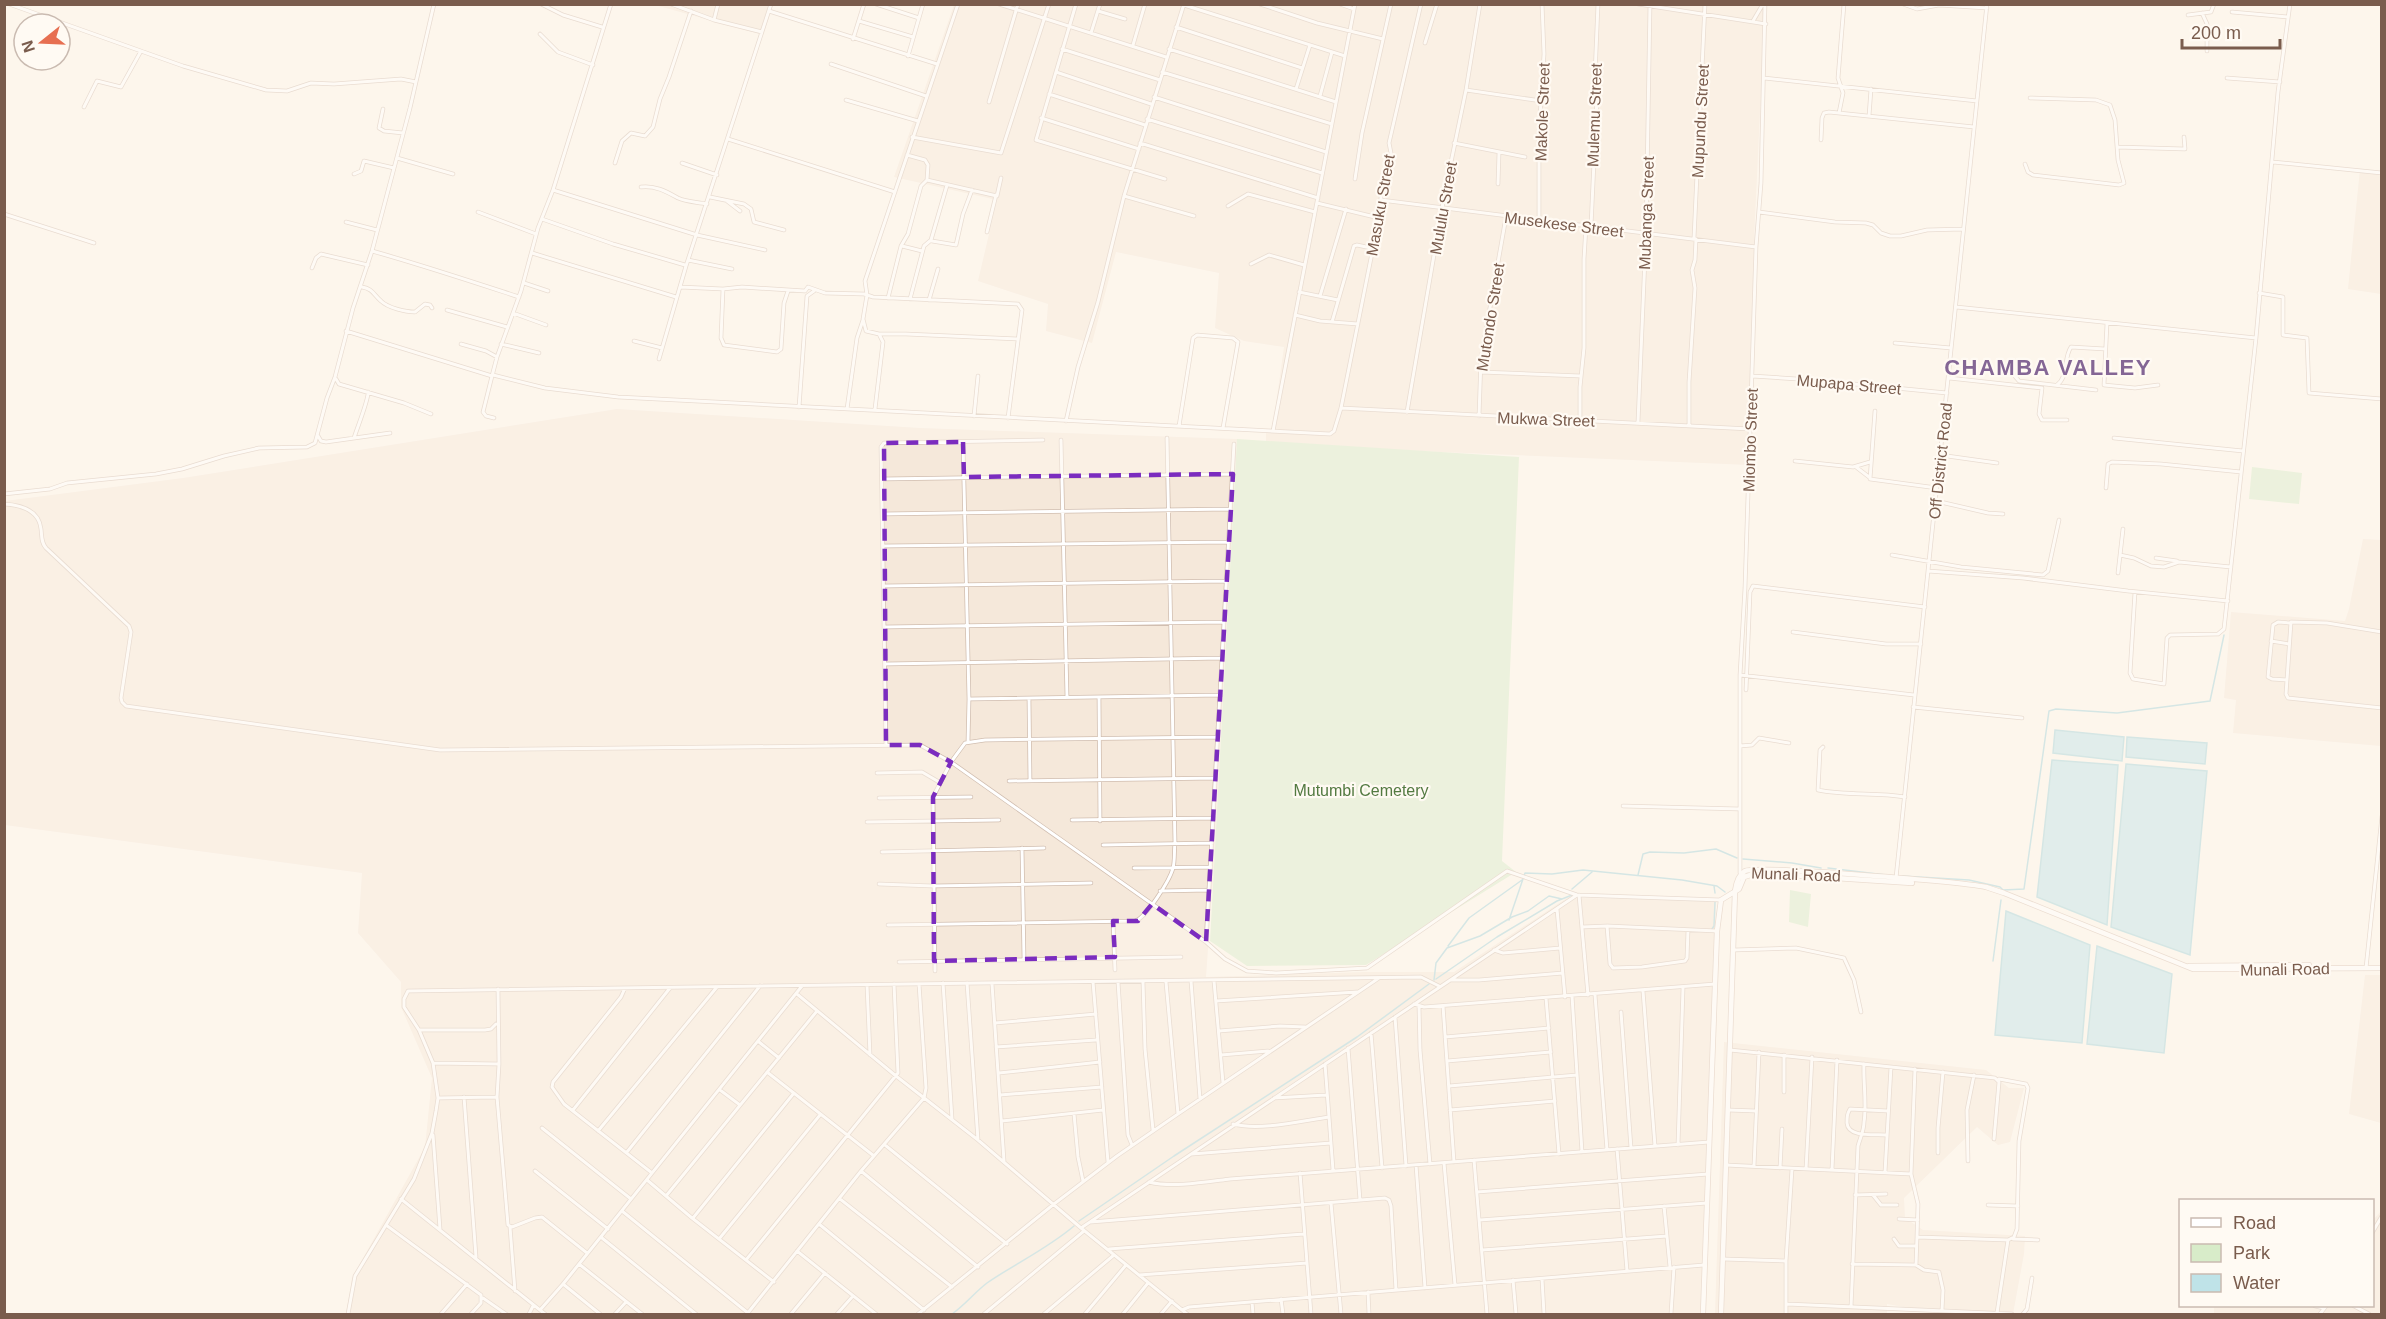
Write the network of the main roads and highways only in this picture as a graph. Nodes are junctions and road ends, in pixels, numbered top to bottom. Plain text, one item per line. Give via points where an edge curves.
1 (1896, 881) junction
2 (1735, 891) junction
3 (2382, 966) edge
4 (1702, 1314) edge
5 (1721, 1314) edge

1 - 2 main road, Munali Road via 1757,873 1744,877
1 - 2 main road, Munali Road via 1757,869 1740,875
1 - 3 main road, Munali Road via 1974,887 2007,895 2189,966
2 - 4 main road via 1721,900 1717,931
2 - 5 main road

